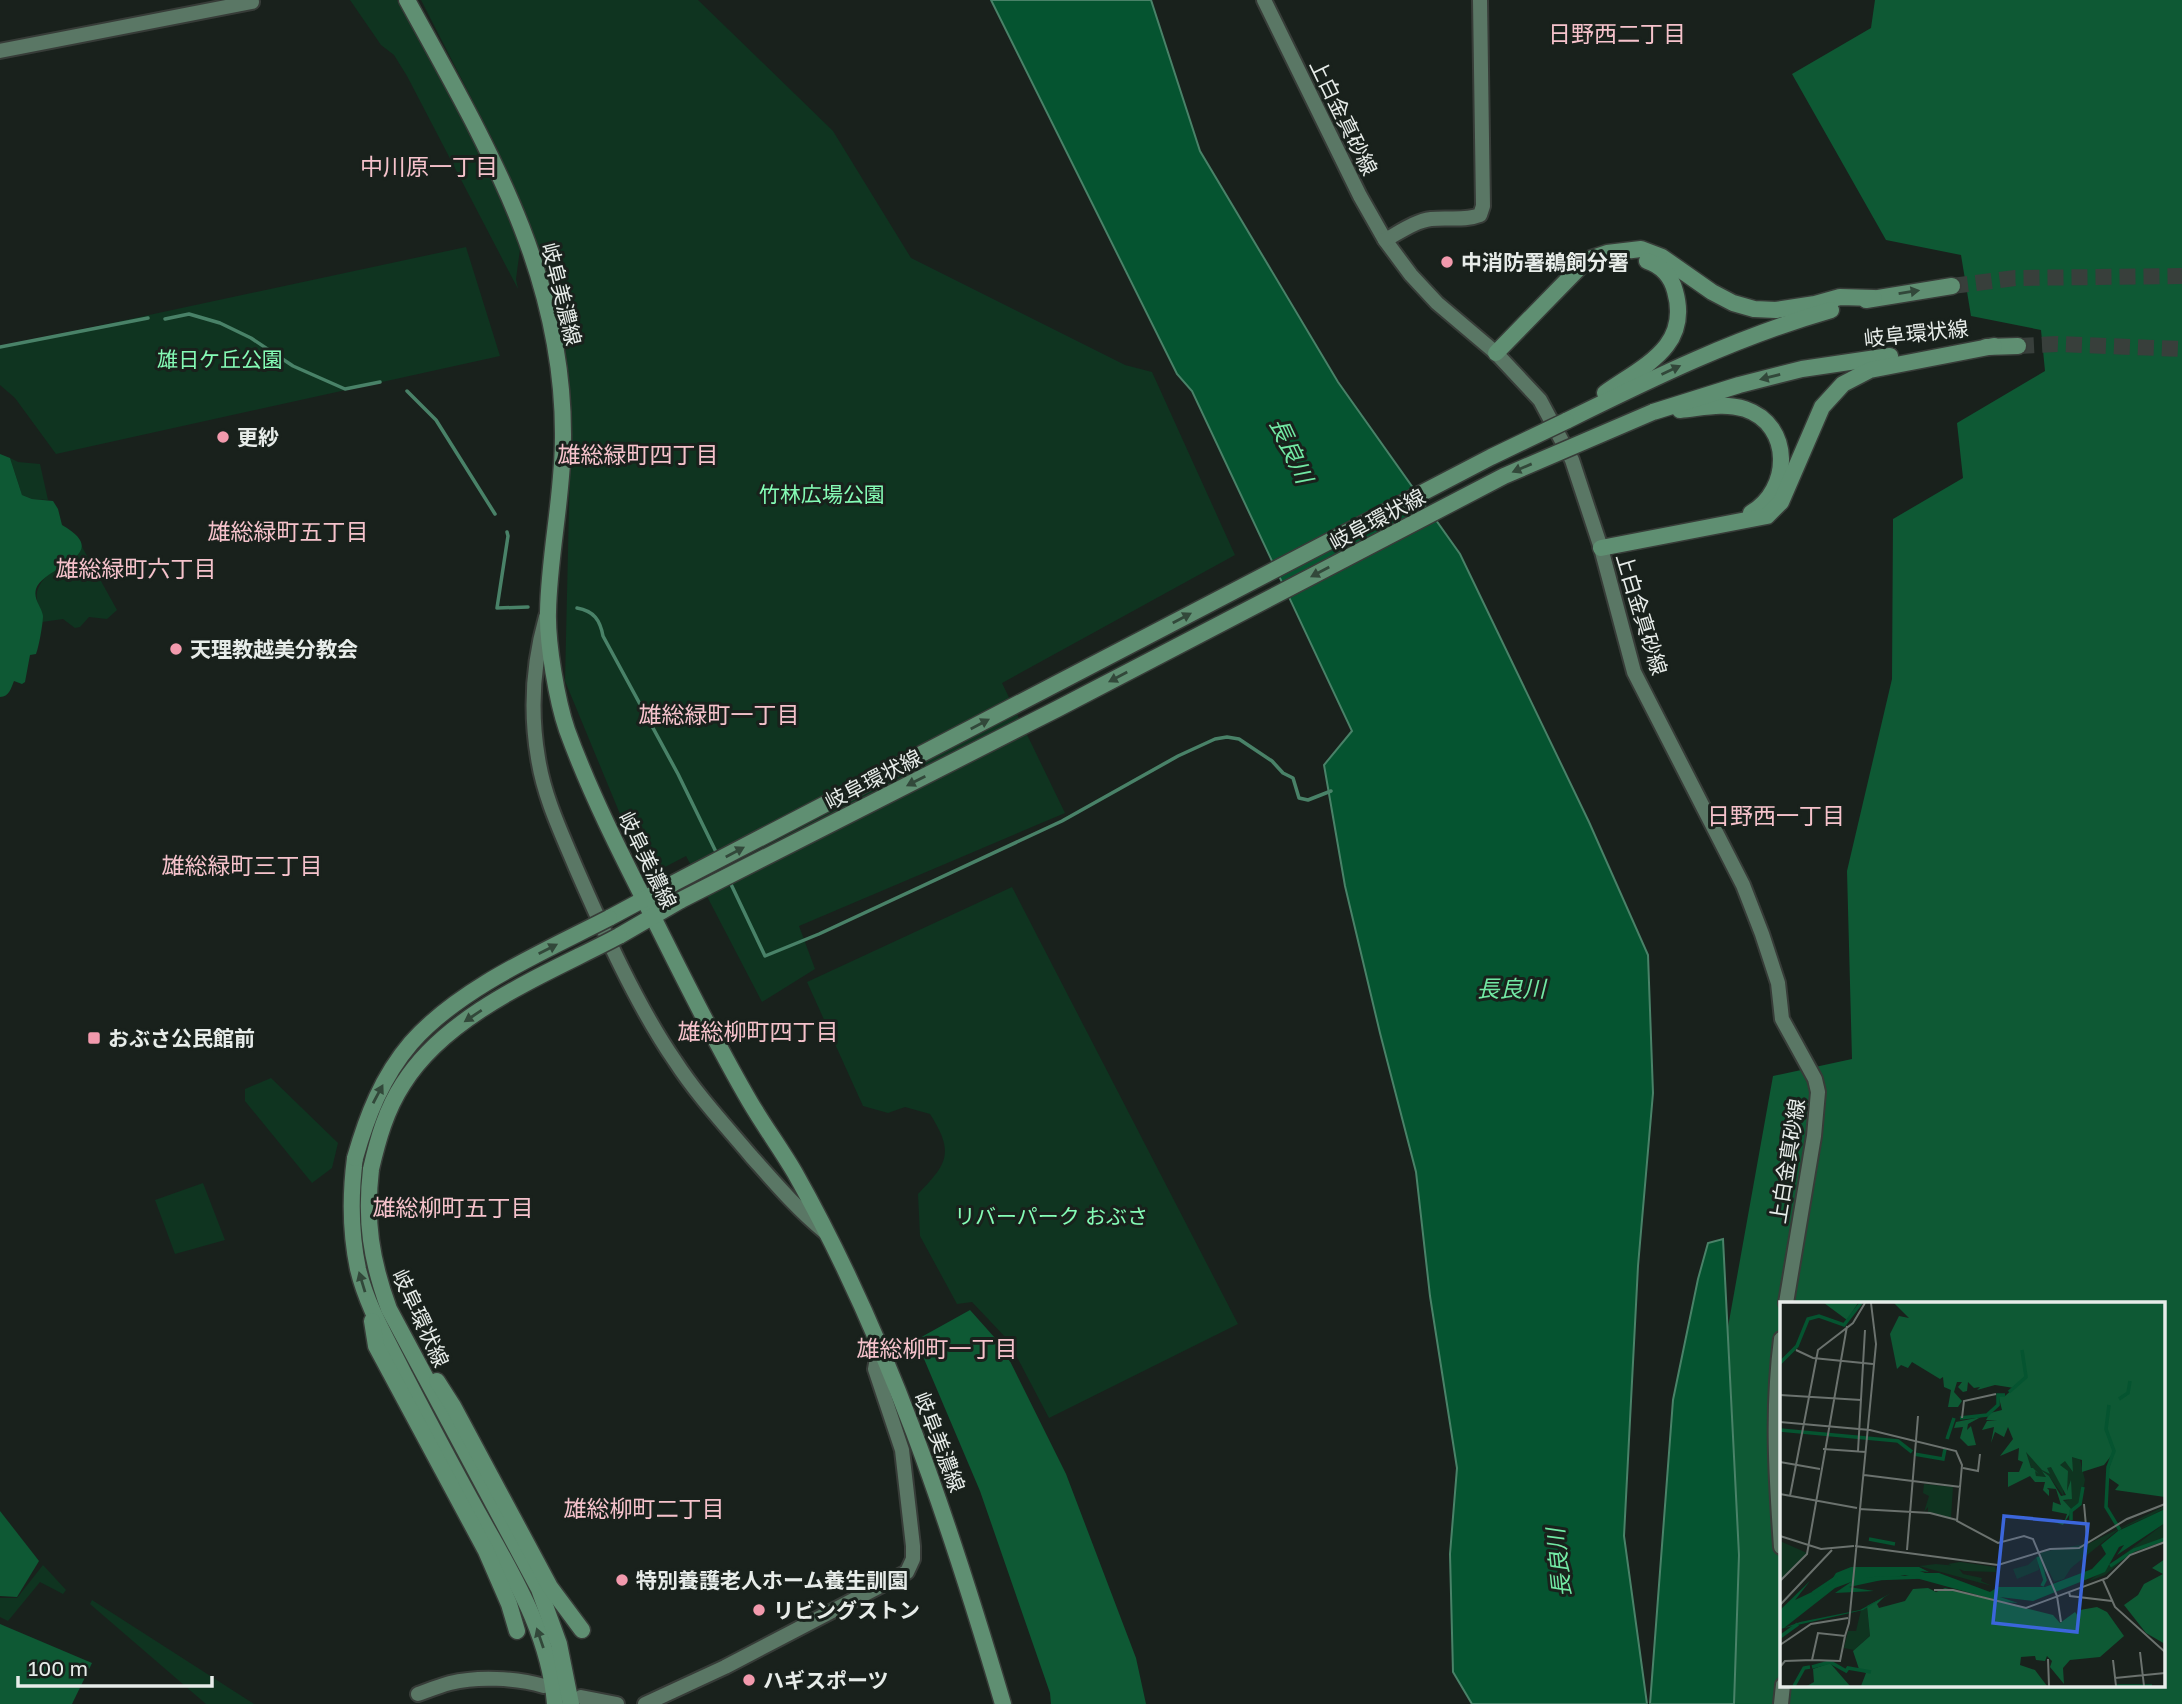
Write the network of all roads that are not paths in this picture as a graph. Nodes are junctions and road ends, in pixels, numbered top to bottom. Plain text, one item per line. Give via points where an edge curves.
1 (407, 0) edge
2 (1264, 0) edge
3 (1480, 0) edge
4 (252, 2) edge
5 (0, 51) edge
6 (1385, 240) junction
7 (1679, 277) junction
8 (1952, 286) tunnel mouth
9 (1817, 309) junction
10 (1994, 346) junction
11 (2018, 346) tunnel mouth
12 (1496, 353) junction
13 (1653, 412) junction
14 (1566, 421) junction
15 (1790, 462) junction
16 (1601, 548) junction
17 (547, 614) junction
18 (644, 899) junction
19 (653, 917) junction
20 (826, 1233) junction
21 (1786, 1302) edge
22 (370, 1307) junction
23 (389, 1309) junction
24 (880, 1343) junction
25 (1780, 1346) edge
26 (1780, 1535) edge
27 (582, 1630) dead end
28 (517, 1631) dead end
29 (544, 1686) dead end
30 (1783, 1686) edge
31 (418, 1694) dead end
32 (576, 1701) edge
33 (555, 1704) edge
34 (617, 1704) edge
35 (645, 1704) edge
36 (1003, 1704) edge
37 (1781, 1704) edge

1 - 17 main road, 岐阜美濃線 via 487,145 536,266 553,329 563,438
2 - 6 street, 上白金真砂線
3 - 6 street via 1480,215 1429,219
4 - 5 street
6 - 12 street, 上白金真砂線 via 1437,303
7 - 9 main road via 1754,309
7 - 12 main road via 1661,257 1641,249 1600,256 1581,266
7 - 14 main road via 1679,319 1666,349
9 -> 8 main road, 岐阜環状線
14 -> 9 main road, 岐阜環状線
10 - 11 main road, 岐阜環状線
10 -> 13 main road, 岐阜環状線 via 1802,369
10 - 15 main road via 1870,370 1843,384 1822,407
12 - 16 street, 上白金真砂線 via 1540,400 1573,460
13 - 15 main road via 1727,405 1748,410 1764,421
13 -> 19 main road, 岐阜環状線, bridge via 1504,476
18 -> 14 main road, 岐阜環状線, bridge
15 - 16 main road via 1762,507 1734,523
16 - 21 street, 上白金真砂線 via 1634,672 1743,885 1778,983 1782,1019 1815,1079 1814,1136
17 - 18 main road, 岐阜美濃線 via 565,724 588,784
17 - 20 street via 533,692 538,759 548,801 588,895 674,1061 798,1210
18 - 19 main road, 岐阜美濃線
22 -> 18 main road, 岐阜環状線, bridge via 352,1235 350,1196 355,1158 372,1103 388,1074 412,1042 443,1015 509,970
19 - 20 main road, 岐阜美濃線 via 713,1036
19 -> 23 main road, 岐阜環状線, bridge via 481,1010 426,1054 403,1083 378,1137 367,1200 376,1272
20 - 24 main road, 岐阜美濃線
22 - 28 main road via 376,1346 486,1551
33 -> 22 main road, 岐阜環状線 via 542,1639 522,1592
23 - 27 main road via 453,1406 550,1587
23 - 32 main road, 岐阜環状線 via 538,1589
24 - 35 street via 875,1369 902,1450 913,1559 907,1572
24 - 36 main road, 岐阜美濃線 via 939,1498
25 - 26 street via 1774,1461
29 - 31 street via 472,1679
30 - 37 street
32 - 34 street

